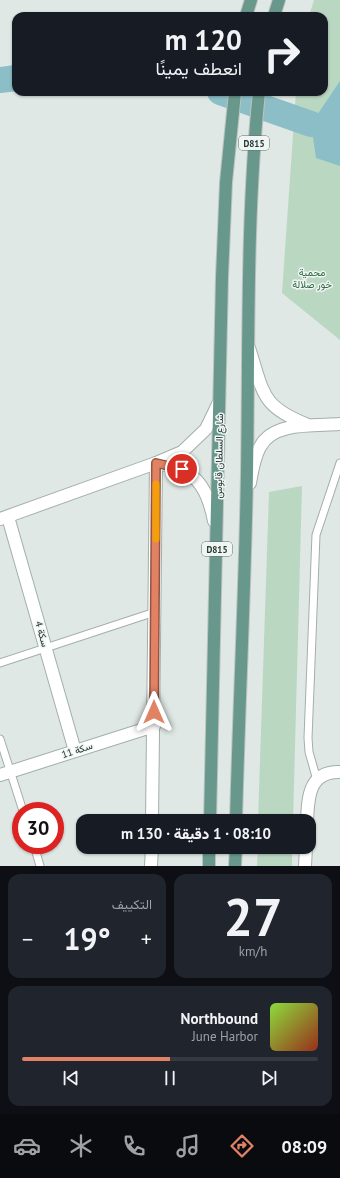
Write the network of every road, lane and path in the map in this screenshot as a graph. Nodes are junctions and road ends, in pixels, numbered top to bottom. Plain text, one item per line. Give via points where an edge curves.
1 (250, 0) edge
2 (279, 0) edge
3 (247, 12) edge
4 (275, 12) edge
5 (235, 96) edge
6 (259, 96) edge
7 (247, 342) junction
8 (220, 397) junction
9 (340, 424) edge
10 (313, 427) junction
11 (156, 463) junction
12 (340, 463) edge
13 (246, 509) junction
14 (4, 518) edge
15 (217, 541) junction
16 (155, 612) junction
17 (46, 648) junction
18 (0, 663) edge
19 (154, 726) junction
20 (0, 739) edge
21 (75, 751) junction
22 (340, 772) edge
23 (5, 773) edge
24 (317, 780) junction
25 (19, 802) edge
26 (152, 814) edge
27 (210, 814) edge
28 (236, 814) edge
29 (308, 814) edge
30 (37, 854) edge
31 (152, 854) edge
32 (209, 854) edge
33 (236, 854) edge
34 (306, 854) edge
35 (40, 866) edge
36 (151, 866) edge
37 (209, 866) edge
38 (235, 866) edge
39 (305, 866) edge

1 - 3 main road
2 - 4 main road
5 - 8 main road, شارع السلطان قابوس / D815 via 226,182
6 - 7 main road, D815 via 254,141
7 - 10 street via 260,387 268,400 279,411
7 - 13 main road, D815
8 - 11 street via 211,420 199,438 182,452
8 - 15 main road, شارع السلطان قابوس / D815
9 - 10 street
10 - 13 street via 281,430 260,445
11 - 14 street
11 - 15 street via 191,474 205,489
11 - 16 street
12 - 24 lane via 316,535 308,738
13 - 28 main road, D815
14 - 17 street, سكة 4
15 - 27 main road, شارع السلطان قابوس / D815
16 - 17 lane
16 - 19 street
17 - 18 lane
17 - 21 street, سكة 4
19 - 21 street, سكة 11
19 - 26 street
20 - 23 lane
21 - 23 street, سكة 11
22 - 24 street via 328,773
23 - 25 lane
24 - 29 street via 309,794
30 - 35 lane
31 - 36 street
32 - 37 main road
33 - 38 main road
34 - 39 street

